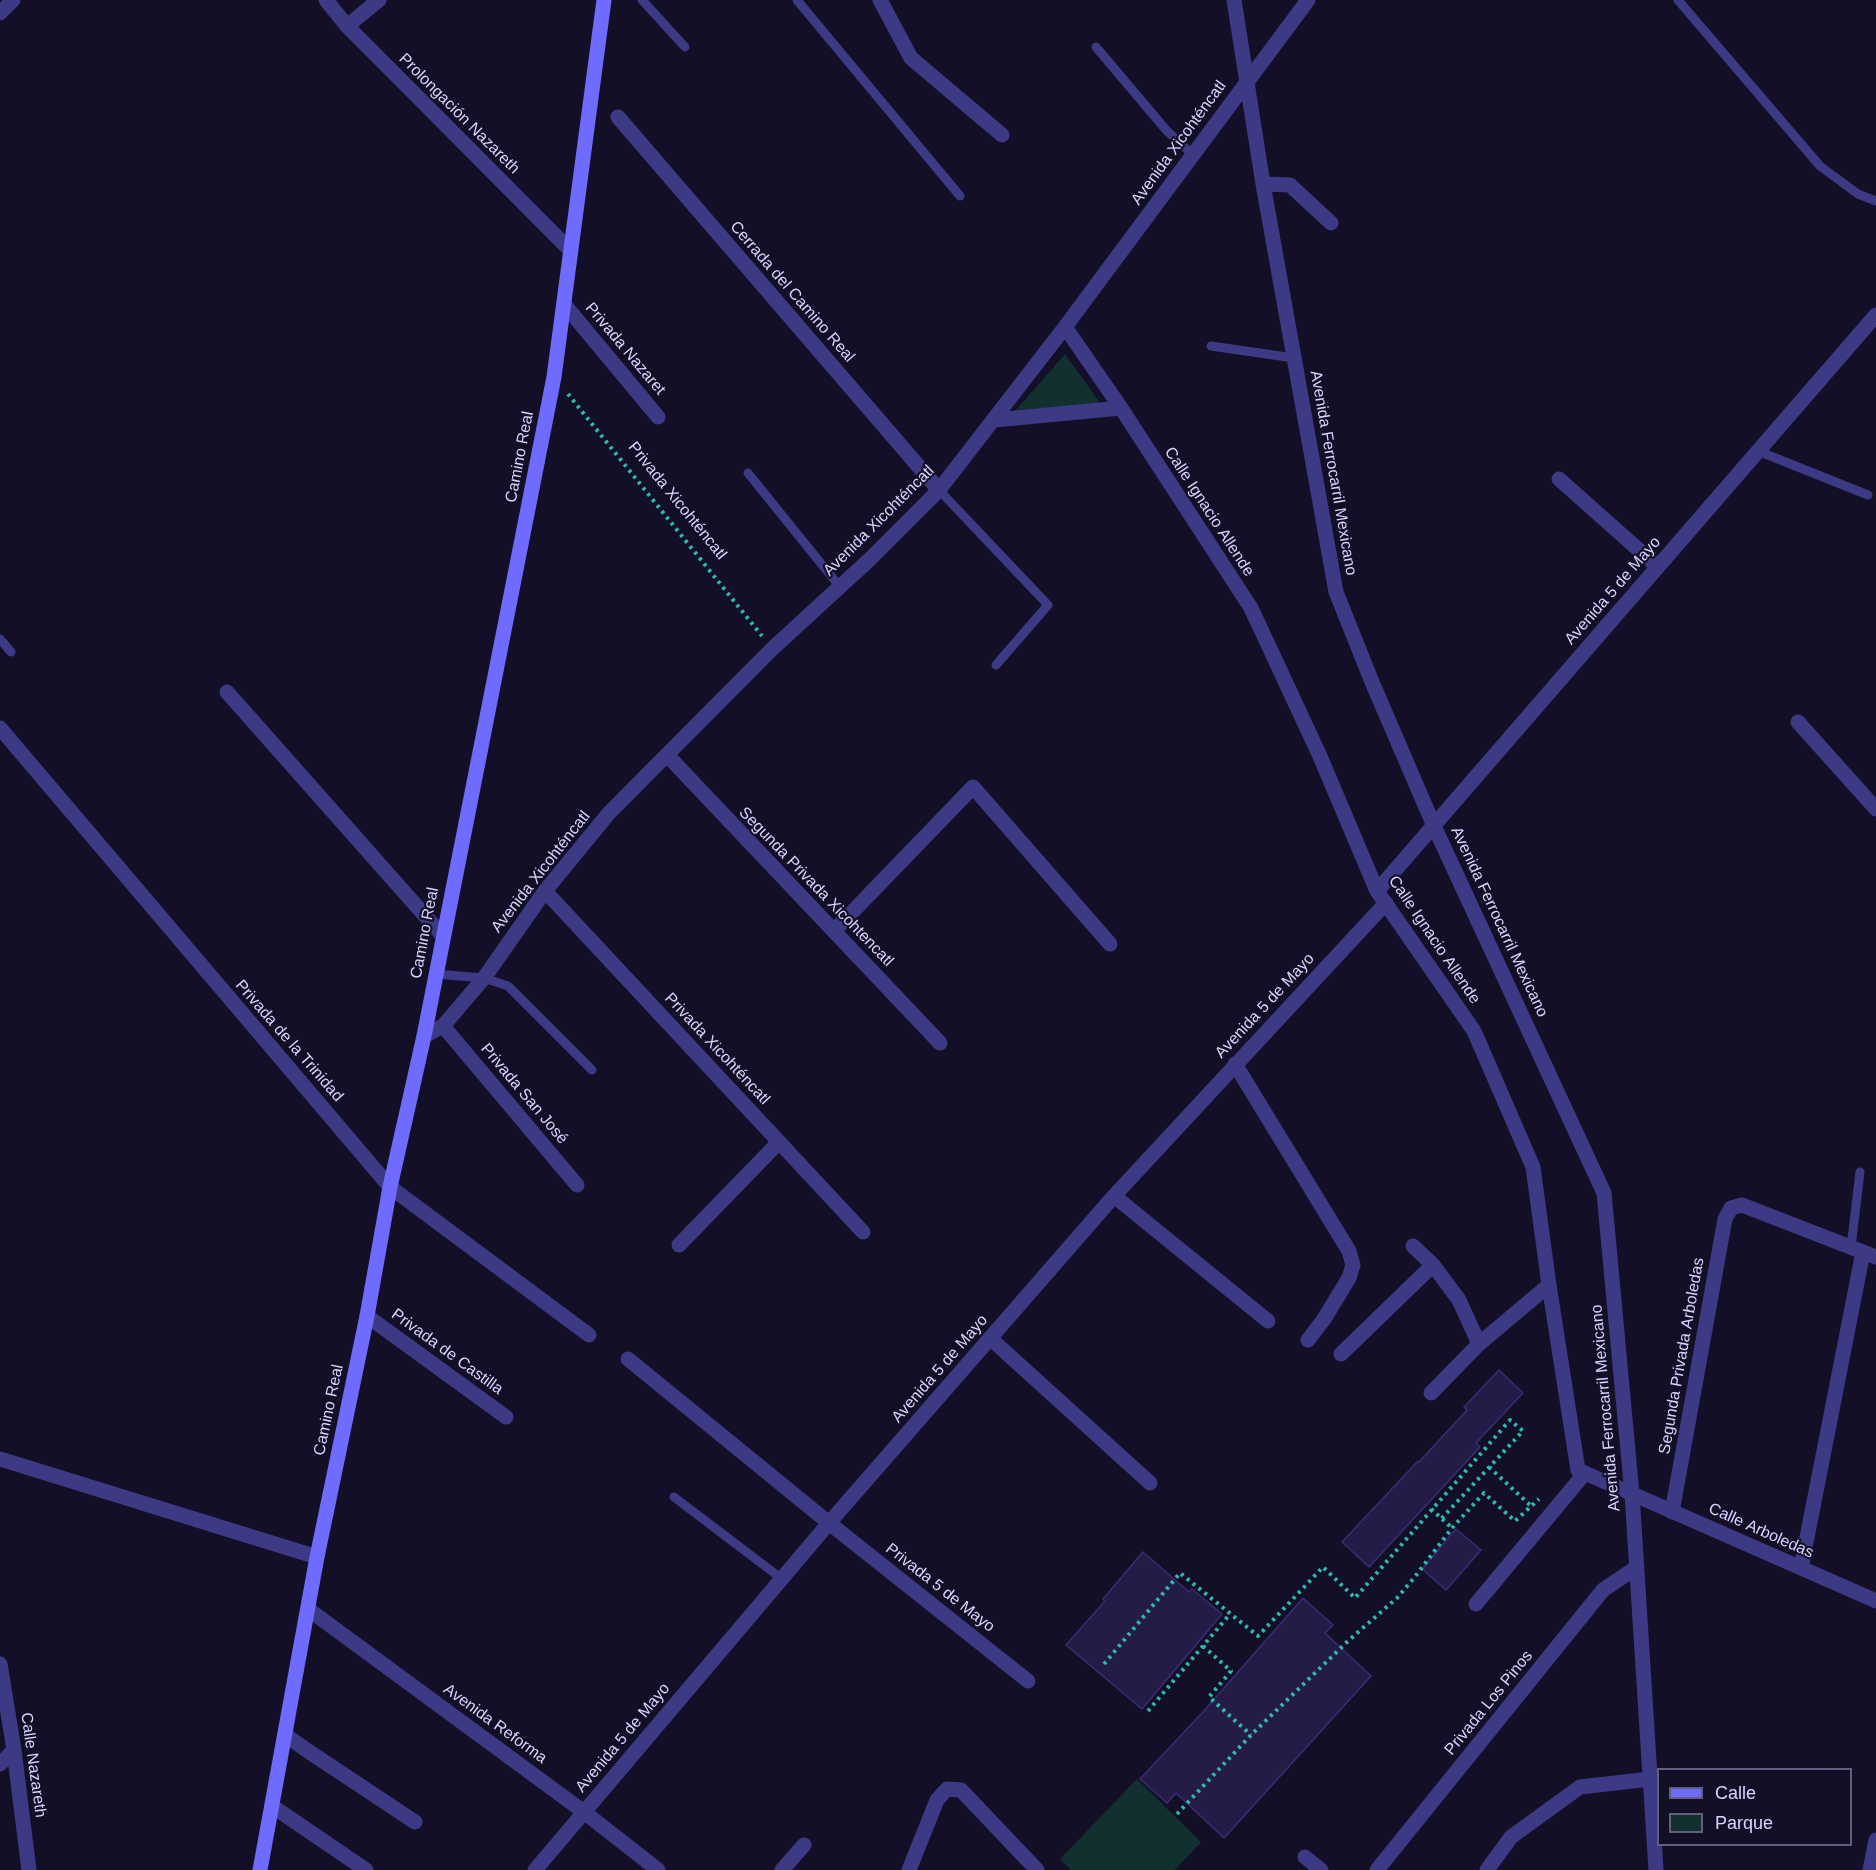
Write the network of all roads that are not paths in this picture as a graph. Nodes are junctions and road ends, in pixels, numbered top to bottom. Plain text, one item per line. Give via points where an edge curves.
1 (13, 0) edge
2 (326, 0) edge
3 (379, 0) edge
4 (604, 0) edge
5 (642, 0) edge
6 (797, 0) edge
7 (880, 0) edge
8 (1234, 0) edge
9 (1308, 0) edge
10 (1678, 0) edge
11 (0, 13) edge
12 (347, 26) junction
13 (685, 47) dead end
14 (1096, 47) dead end
15 (1246, 81) junction
16 (618, 117) dead end
17 (1002, 135) dead end
18 (1192, 154) junction
19 (1263, 184) junction
20 (960, 196) dead end
21 (1876, 201) edge
22 (1331, 223) dead end
23 (570, 250) junction
24 (564, 304) junction
25 (1876, 315) edge
26 (1065, 327) junction
27 (1211, 346) dead end
28 (1294, 358) junction
29 (1121, 408) junction
30 (658, 417) dead end
31 (994, 420) junction
32 (1758, 452) junction
33 (748, 473) dead end
34 (1559, 479) dead end
35 (939, 490) junction
36 (1868, 495) dead end
37 (1658, 567) junction
38 (840, 586) junction
39 (0, 639) edge
40 (11, 652) dead end
41 (996, 665) dead end
42 (227, 692) dead end
43 (1798, 722) dead end
44 (0, 728) edge
45 (667, 755) junction
46 (1876, 809) edge
47 (1434, 826) junction
48 (544, 891) junction
49 (1381, 897) junction
50 (834, 931) junction
51 (443, 936) junction
52 (1110, 944) dead end
53 (435, 974) junction
54 (484, 978) junction
55 (443, 1026) junction
56 (423, 1036) junction
57 (940, 1043) dead end
58 (1235, 1064) junction
59 (592, 1070) dead end
60 (779, 1142) junction
61 (1860, 1172) dead end
62 (577, 1185) dead end
63 (390, 1187) junction
64 (1114, 1196) junction
65 (863, 1232) dead end
66 (679, 1245) dead end
67 (1413, 1246) dead end
68 (1863, 1252) edge
69 (1433, 1266) junction
70 (1549, 1285) junction
71 (367, 1316) junction
72 (1268, 1321) dead end
73 (589, 1335) dead end
74 (991, 1339) junction
75 (1308, 1340) dead end
76 (1479, 1344) junction
77 (1341, 1354) dead end
78 (628, 1359) dead end
79 (1431, 1393) dead end
80 (506, 1417) dead end
81 (0, 1459) edge
82 (1585, 1473) junction
83 (1150, 1483) dead end
84 (1632, 1494) junction
85 (674, 1497) dead end
86 (1672, 1512) junction
87 (829, 1523) junction
88 (317, 1557) junction
89 (1637, 1567) junction
90 (1801, 1568) junction
91 (782, 1579) junction
92 (1876, 1601) edge
93 (1476, 1604) dead end
94 (308, 1609) junction
95 (0, 1665) edge
96 (1028, 1681) dead end
97 (285, 1735) junction
98 (14, 1750) junction
99 (0, 1764) edge
100 (1650, 1779) junction
101 (272, 1806) junction
102 (584, 1812) junction
103 (415, 1822) dead end
104 (1876, 1840) edge
105 (804, 1845) dead end
106 (1305, 1857) dead end
107 (29, 1870) edge
108 (260, 1870) edge
109 (366, 1870) edge
110 (535, 1870) edge
111 (658, 1870) edge
112 (782, 1870) edge
113 (909, 1870) edge
114 (1036, 1870) edge
115 (1321, 1870) edge
116 (1377, 1870) edge
117 (1487, 1870) edge
118 (1656, 1870) edge
119 (1870, 1870) edge

1 - 11 street
2 - 12 street, Prolongación Nazareth
3 - 12 street
4 - 23 main road, Camino Real
5 - 13 lane
6 - 20 lane
7 - 17 street via 911,58
8 - 15 street, Avenida Ferrocarril Mexicano
9 - 15 street, Avenida Xicohténcatl
10 - 21 lane via 1820,166 1858,194
12 - 23 street, Prolongación Nazareth
14 - 18 lane via 1167,131
15 - 18 street, Avenida Xicohténcatl
15 - 19 street, Avenida Ferrocarril Mexicano
16 - 35 street, Cerrada del Camino Real
18 - 26 street, Avenida Xicohténcatl
19 - 22 street via 1290,185
19 - 28 street, Avenida Ferrocarril Mexicano
23 - 24 main road, Camino Real
24 - 30 street, Privada Nazaret
24 - 51 main road, Camino Real via 554,377
25 - 32 street, Avenida 5 de Mayo
26 - 29 street, Calle Ignacio Allende
26 - 31 street, Avenida Xicohténcatl
27 - 28 lane
28 - 47 street, Avenida Ferrocarril Mexicano via 1336,592
29 - 31 street
29 - 49 street, Calle Ignacio Allende via 1251,608
31 - 35 street, Avenida Xicohténcatl
32 - 36 lane
32 - 37 street, Avenida 5 de Mayo
33 - 38 lane
34 - 37 street
35 - 38 street, Avenida Xicohténcatl
35 - 41 lane via 1048,604
37 - 47 street, Avenida 5 de Mayo
38 - 45 street, Avenida Xicohténcatl
39 - 40 lane
42 - 51 street
43 - 46 street
44 - 63 street, Privada de la Trinidad
45 - 48 street, Avenida Xicohténcatl via 609,813
45 - 50 street, Segunda Privada Xicohtencatl
47 - 49 street, Avenida 5 de Mayo
47 - 84 street, Avenida Ferrocarril Mexicano via 1604,1193
48 - 54 street, Avenida Xicohténcatl
48 - 60 street, Privada Xicohténcatl
49 - 58 street, Avenida 5 de Mayo
49 - 70 street, Calle Ignacio Allende via 1473,1031 1533,1167
50 - 52 street via 973,787
50 - 57 street, Segunda Privada Xicohtencatl
51 - 53 main road, Camino Real
53 - 54 lane
53 - 56 main road, Camino Real
54 - 55 street, Avenida Xicohténcatl
54 - 59 lane via 508,986
55 - 56 street, Avenida Xicohténcatl
55 - 62 street, Privada San José
56 - 63 main road, Camino Real
58 - 64 street, Avenida 5 de Mayo
58 - 75 street via 1349,1251 1353,1265 1349,1278
60 - 65 street, Privada Xicohténcatl
60 - 66 street
61 - 68 lane
63 - 71 main road, Camino Real
63 - 73 street, Privada de la Trinidad
64 - 72 street
64 - 74 street, Avenida 5 de Mayo
67 - 69 street
68 - 86 street, Segunda Privada Arboledas via 1742,1205 1731,1208 1725,1219
68 - 90 street
69 - 76 street via 1459,1300
69 - 77 street
70 - 76 street
70 - 82 street, Calle Ignacio Allende via 1578,1470
71 - 80 street, Privada de Castilla
71 - 88 main road, Camino Real
74 - 83 street
74 - 87 street, Avenida 5 de Mayo
76 - 79 street
78 - 87 street, Privada 5 de Mayo
81 - 88 street
82 - 84 street
82 - 93 street
84 - 86 street, Calle Arboledas
84 - 89 street, Avenida Ferrocarril Mexicano
85 - 91 lane
86 - 90 street, Calle Arboledas
87 - 91 street, Avenida 5 de Mayo
87 - 96 street, Privada 5 de Mayo
88 - 94 main road, Camino Real
89 - 100 street, Avenida Ferrocarril Mexicano
89 - 116 street, Privada Los Pinos via 1603,1590
90 - 92 street, Calle Arboledas
91 - 102 street, Avenida 5 de Mayo
94 - 97 main road, Camino Real
94 - 102 street, Avenida Reforma
95 - 98 street, Calle Nazareth
97 - 101 main road, Camino Real
97 - 103 street
98 - 99 street
98 - 107 street, Calle Nazareth
100 - 117 street via 1580,1787 1511,1837
100 - 118 street, Avenida Ferrocarril Mexicano
101 - 108 main road, Camino Real
101 - 109 street
102 - 110 street, Avenida 5 de Mayo
102 - 111 street, Avenida Reforma
104 - 119 street
105 - 112 street
106 - 115 street
113 - 114 street via 937,1800 947,1789 961,1790

